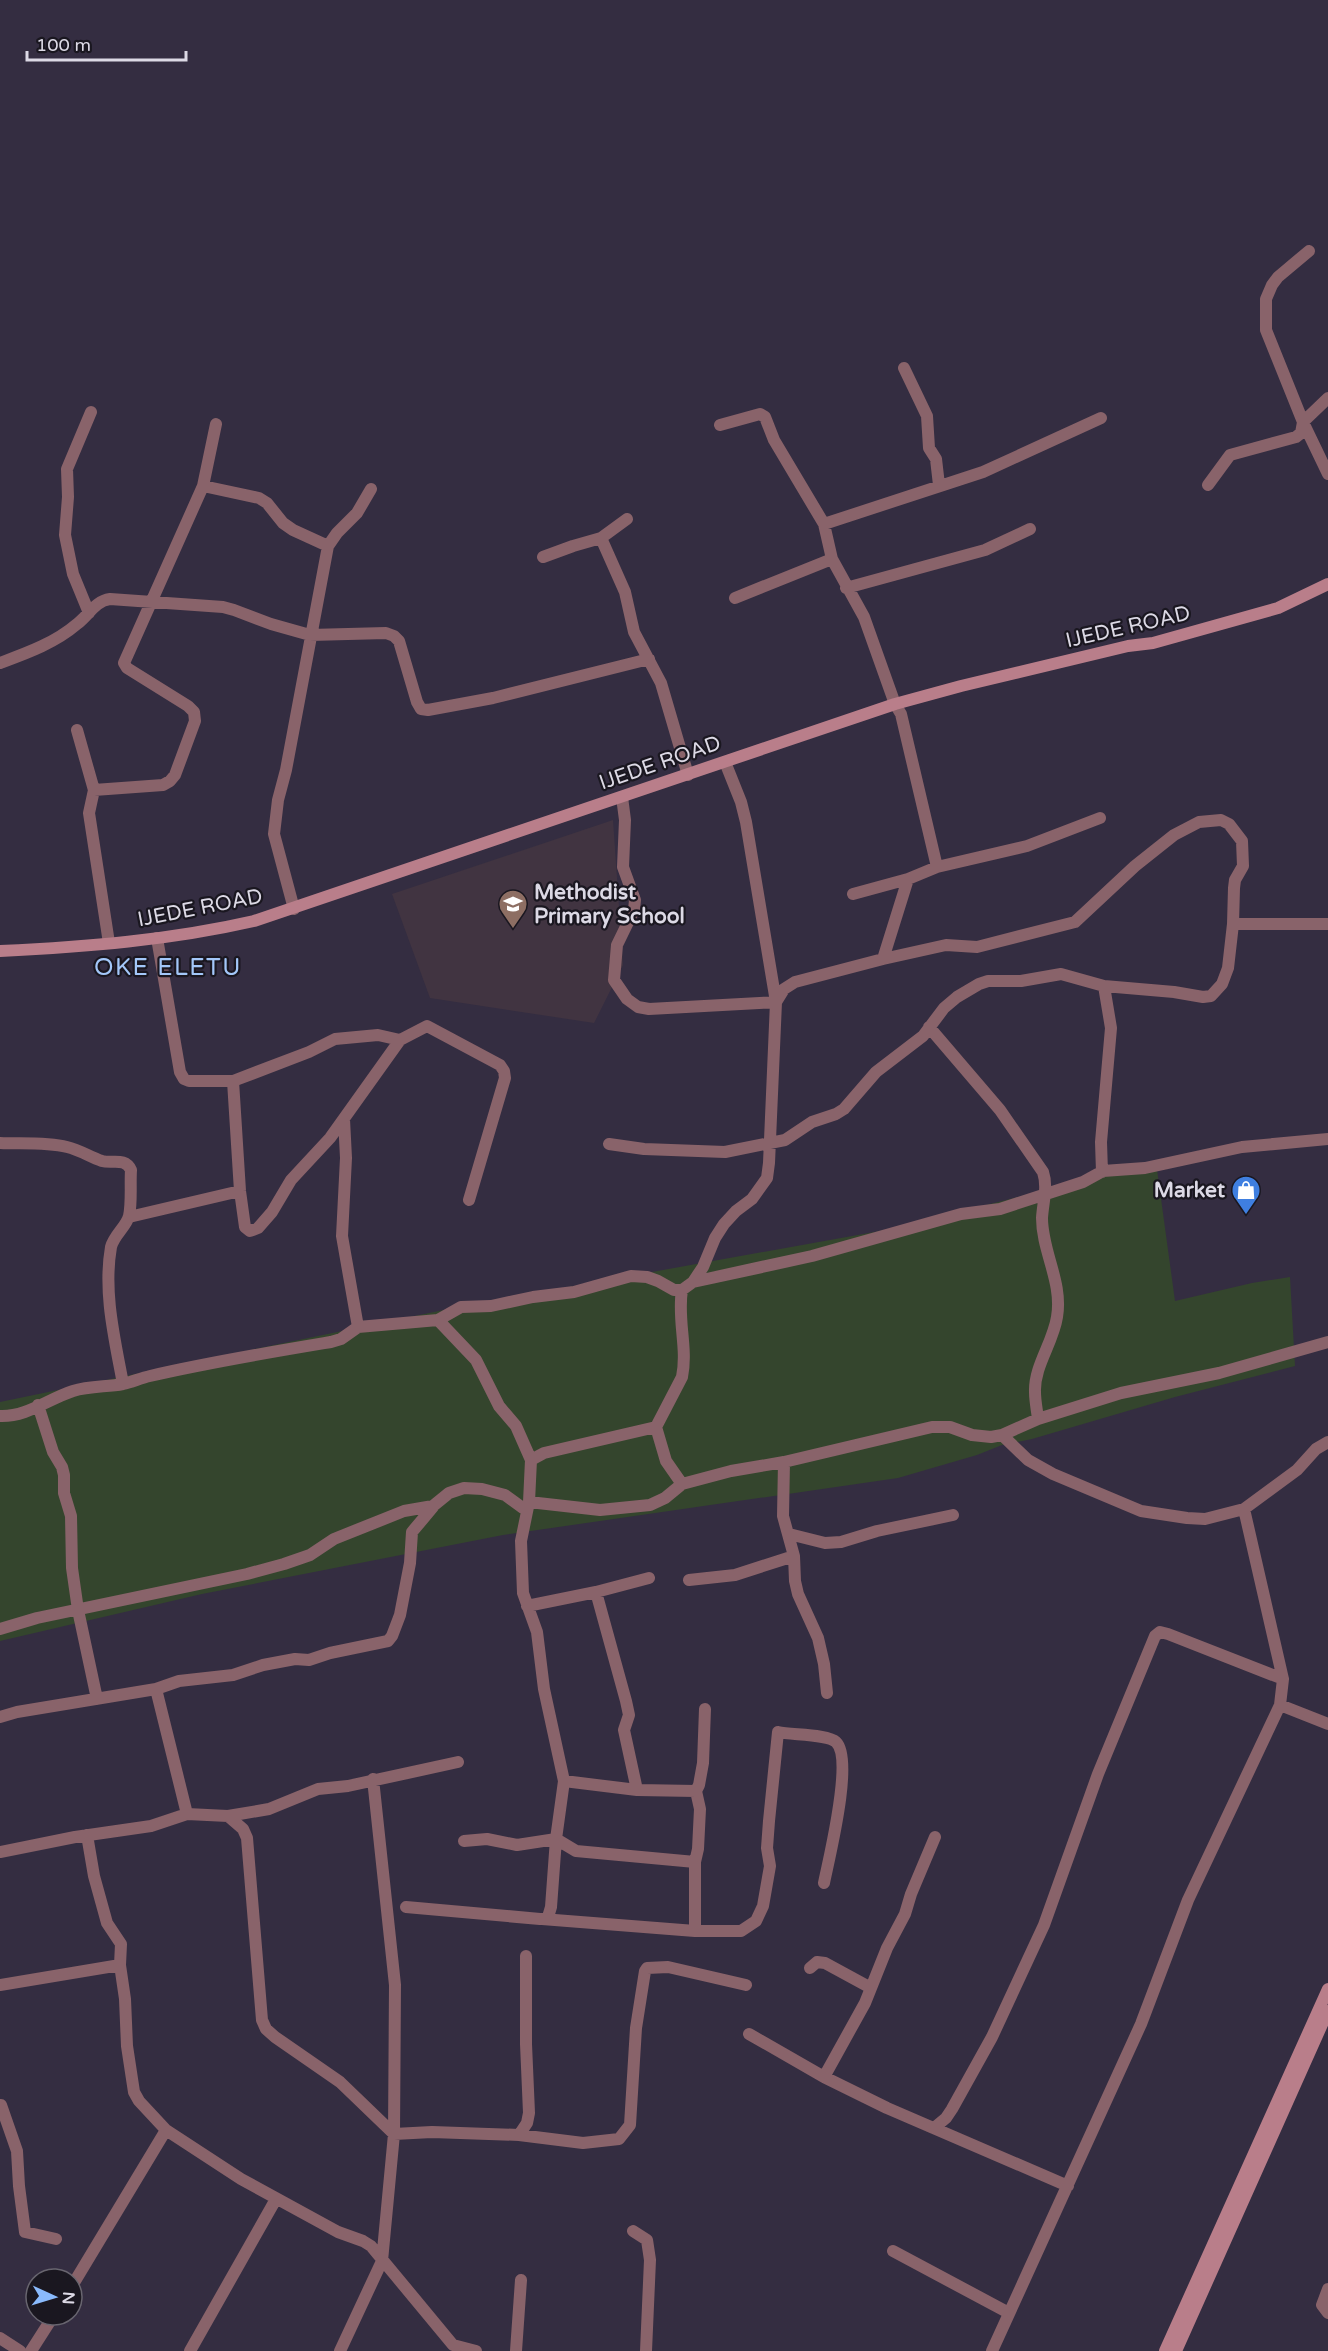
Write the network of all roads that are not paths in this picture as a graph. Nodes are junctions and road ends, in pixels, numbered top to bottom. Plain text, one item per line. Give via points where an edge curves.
1 (1309, 251) dead end
2 (904, 368) dead end
3 (1328, 398) edge
4 (91, 412) dead end
5 (1101, 418) dead end
6 (1303, 422) junction
7 (216, 424) dead end
8 (720, 425) dead end
9 (1328, 474) edge
10 (939, 485) junction
11 (1208, 485) dead end
12 (203, 486) junction
13 (371, 489) dead end
14 (627, 519) dead end
15 (824, 524) junction
16 (1030, 529) dead end
17 (601, 538) junction
18 (328, 546) junction
19 (543, 557) dead end
20 (832, 559) junction
21 (1328, 584) edge
22 (846, 588) junction
23 (735, 598) dead end
24 (153, 602) junction
25 (89, 612) junction
26 (310, 635) junction
27 (649, 659) junction
28 (0, 663) edge
29 (895, 704) junction
30 (77, 730) dead end
31 (725, 762) junction
32 (688, 775) junction
33 (94, 790) junction
34 (622, 797) junction
35 (1100, 818) dead end
36 (937, 867) junction
37 (908, 879) junction
38 (853, 894) dead end
39 (294, 909) junction
40 (1233, 924) junction
41 (1328, 924) edge
42 (157, 938) junction
43 (109, 943) junction
44 (0, 951) edge
45 (883, 959) junction
46 (1104, 986) junction
47 (776, 1002) junction
48 (929, 1027) junction
49 (400, 1040) junction
50 (233, 1081) junction
51 (344, 1119) junction
52 (1328, 1139) edge
53 (0, 1143) edge
54 (609, 1144) dead end
55 (769, 1145) junction
56 (1102, 1172) junction
57 (240, 1191) junction
58 (1044, 1196) junction
59 (470, 1200) dead end
60 (129, 1217) junction
61 (693, 1282) junction
62 (678, 1294) junction
63 (438, 1320) junction
64 (358, 1327) junction
65 (1328, 1342) edge
66 (123, 1384) junction
67 (38, 1405) junction
68 (0, 1416) edge
69 (1038, 1419) junction
70 (656, 1427) junction
71 (1002, 1435) junction
72 (1328, 1442) edge
73 (531, 1460) junction
74 (784, 1462) junction
75 (682, 1484) junction
76 (434, 1506) junction
77 (528, 1507) junction
78 (1244, 1509) junction
79 (953, 1515) dead end
80 (789, 1534) junction
81 (794, 1556) junction
82 (649, 1578) dead end
83 (689, 1580) dead end
84 (596, 1592) junction
85 (526, 1606) junction
86 (78, 1610) junction
87 (0, 1629) edge
88 (1283, 1679) junction
89 (156, 1689) junction
90 (827, 1692) dead end
91 (97, 1699) junction
92 (1280, 1705) junction
93 (705, 1709) dead end
94 (0, 1717) edge
95 (1328, 1724) edge
96 (458, 1762) dead end
97 (374, 1779) junction
98 (564, 1781) junction
99 (638, 1790) junction
100 (696, 1791) junction
101 (187, 1814) junction
102 (228, 1815) junction
103 (87, 1835) junction
104 (935, 1837) dead end
105 (556, 1839) junction
106 (464, 1841) dead end
107 (0, 1852) edge
108 (695, 1862) junction
109 (824, 1883) dead end
110 (406, 1907) dead end
111 (540, 1919) junction
112 (695, 1931) junction
113 (526, 1956) dead end
114 (120, 1965) junction
115 (810, 1968) dead end
116 (0, 1985) edge
117 (746, 1985) dead end
118 (871, 1989) junction
119 (1328, 1989) edge
120 (1328, 2011) edge
121 (750, 2034) dead end
122 (824, 2077) junction
123 (1291, 2083) junction
124 (0, 2092) edge
125 (1, 2105) edge
126 (0, 2125) edge
127 (934, 2128) junction
128 (166, 2130) junction
129 (394, 2134) junction
130 (519, 2134) junction
131 (1068, 2186) junction
132 (276, 2199) junction
133 (633, 2231) dead end
134 (56, 2239) dead end
135 (893, 2251) dead end
136 (382, 2261) junction
137 (83, 2267) edge
138 (521, 2280) dead end
139 (1328, 2289) edge
140 (1009, 2313) junction
141 (1328, 2313) edge
142 (46, 2327) edge
143 (0, 2338) edge
144 (452, 2348) edge
145 (20, 2351) edge
146 (31, 2351) edge
147 (190, 2351) edge
148 (340, 2351) edge
149 (476, 2351) edge
150 (516, 2351) edge
151 (646, 2351) edge
152 (992, 2351) edge
153 (1165, 2351) edge
154 (1176, 2351) edge

1 - 6 street via 1272,285 1265,312 1266,330
2 - 10 street via 927,417 929,448 936,459
3 - 6 street
4 - 25 street via 67,468 65,535 74,574
5 - 10 street via 994,467
6 - 9 street
6 - 11 street via 1303,430 1296,437 1230,455
7 - 12 street
8 - 15 street via 760,414 765,417 774,440
10 - 15 street
12 - 18 street via 259,498 293,530
12 - 24 street
13 - 18 street via 357,513
14 - 17 street
15 - 20 street
16 - 22 street via 985,550
17 - 19 street
17 - 27 street via 625,592 634,632
18 - 26 street
20 - 22 street
20 - 23 street
21 - 29 main road, IJEDE ROAD via 1278,608 1152,643
22 - 29 street via 869,629
24 - 25 street via 102,600
24 - 26 street via 234,610
24 - 33 street via 124,663 188,706 195,721 170,782
25 - 28 street via 56,639
26 - 27 street via 394,636 399,641 417,702 421,709 429,710
26 - 39 street via 274,820
27 - 32 street via 661,683
29 - 31 main road, IJEDE ROAD
29 - 36 street via 901,714
30 - 33 street
31 - 32 main road, IJEDE ROAD
31 - 47 street via 746,822
32 - 34 main road, IJEDE ROAD
33 - 43 street via 89,813
34 - 39 main road, IJEDE ROAD
34 - 47 street via 623,867 635,900 617,945 614,980 627,999 649,1009
35 - 36 street via 1026,846
36 - 37 street
37 - 38 street
37 - 45 street
39 - 42 main road, IJEDE ROAD via 224,928
40 - 41 street
40 - 45 street via 1233,888 1243,866 1242,841 1229,824 1209,820 1174,835 1075,922 977,947 946,945
40 - 46 street via 1228,968 1222,984 1211,996
42 - 43 main road, IJEDE ROAD
42 - 50 street via 180,1072 189,1081
43 - 44 main road, IJEDE ROAD
45 - 47 street via 795,982 784,989
46 - 48 street via 1061,974 1021,981 988,981 957,997
46 - 56 street via 1111,1028
47 - 55 street
48 - 55 street via 876,1072 844,1109
48 - 58 street via 1000,1110 1043,1172
49 - 50 street via 378,1035 335,1039
49 - 51 street
49 - 59 street via 427,1026 500,1065 504,1071
50 - 57 street
51 - 57 street via 291,1180 272,1212 250,1231 245,1227
51 - 64 street via 342,1236
52 - 56 street via 1242,1146 1145,1168
53 - 60 street via 64,1146 102,1161 124,1162 131,1170
54 - 55 street via 724,1152
55 - 61 street via 766,1178 752,1199 724,1224
56 - 58 street
57 - 60 street
58 - 61 street via 1000,1209 961,1214 812,1256
58 - 69 street via 1044,1235 1059,1306 1036,1383
60 - 66 street via 111,1246 109,1286
61 - 62 street
62 - 63 street via 658,1281 631,1276 574,1292 461,1307
62 - 70 street via 684,1349 682,1377
63 - 64 street
63 - 73 street via 480,1367 500,1406 516,1426
64 - 66 street via 331,1342 227,1359
65 - 69 street via 1220,1373 1121,1393
66 - 67 street via 72,1391
67 - 68 street via 27,1412
67 - 86 street via 52,1452 64,1475
69 - 71 street
70 - 73 street via 544,1453
70 - 75 street via 666,1461
71 - 74 street via 972,1435 950,1427 932,1427
71 - 78 street via 1028,1460 1053,1474 1141,1510 1169,1517 1205,1518
72 - 78 street via 1316,1449 1298,1470
73 - 77 street
74 - 75 street
74 - 80 street via 783,1516
75 - 77 street via 665,1498 637,1507
76 - 77 street via 456,1490 473,1488 505,1495
76 - 86 street via 404,1511 284,1564
76 - 89 street via 412,1532 400,1615 388,1641 309,1660 263,1665 233,1675 179,1681
77 - 85 street via 521,1541
78 - 88 street
79 - 80 street via 842,1542 825,1543
80 - 81 street
81 - 83 street via 735,1575
81 - 90 street via 798,1594 818,1638
82 - 84 street
84 - 85 street
84 - 99 street via 629,1715 624,1730
85 - 98 street via 537,1632 544,1689
86 - 87 street
86 - 91 street
88 - 92 street
88 - 127 street via 1168,1634 1160,1632 1155,1636 1098,1774 1044,1925 992,2037 952,2109
89 - 91 street
89 - 101 street
91 - 94 street
92 - 95 street
92 - 131 street via 1188,1900 1141,2024
93 - 100 street via 703,1763
96 - 97 street
97 - 102 street via 318,1789 268,1809
97 - 129 street via 394,1985
98 - 99 street
98 - 105 street
99 - 100 street
100 - 108 street via 700,1809
101 - 102 street
101 - 103 street via 152,1826
102 - 129 street via 247,1838 262,2020 266,2029 340,2082
103 - 107 street
103 - 114 street via 107,1923 121,1944
104 - 118 street
105 - 106 street via 517,1845 487,1839
105 - 108 street via 576,1851
105 - 111 street via 551,1907 548,1917
108 - 112 street
109 - 112 street via 842,1788 839,1745 827,1738 778,1732 767,1848 770,1866 763,1906 756,1921 741,1931
110 - 111 street
111 - 112 street
113 - 130 street via 530,2113
114 - 116 street
114 - 128 street via 134,2092
115 - 118 street via 817,1962 825,1963
117 - 130 street via 668,1967 647,1968 636,2028 630,2124 625,2133 619,2139 583,2143
118 - 122 street
119 - 123 main road
120 - 123 main road
121 - 122 street
122 - 127 street
123 - 153 main road
123 - 154 main road
124 - 125 street
125 - 126 street
125 - 134 street via 17,2151 25,2232
127 - 131 street
128 - 132 street
128 - 137 street
129 - 130 street
129 - 136 street
131 - 140 street
132 - 136 street via 363,2241
132 - 147 street
133 - 151 street via 647,2240 650,2260
135 - 140 street
136 - 144 street
136 - 148 street
138 - 150 street
139 - 141 street via 1322,2305
140 - 152 street
142 - 146 street
143 - 145 street
144 - 149 street

